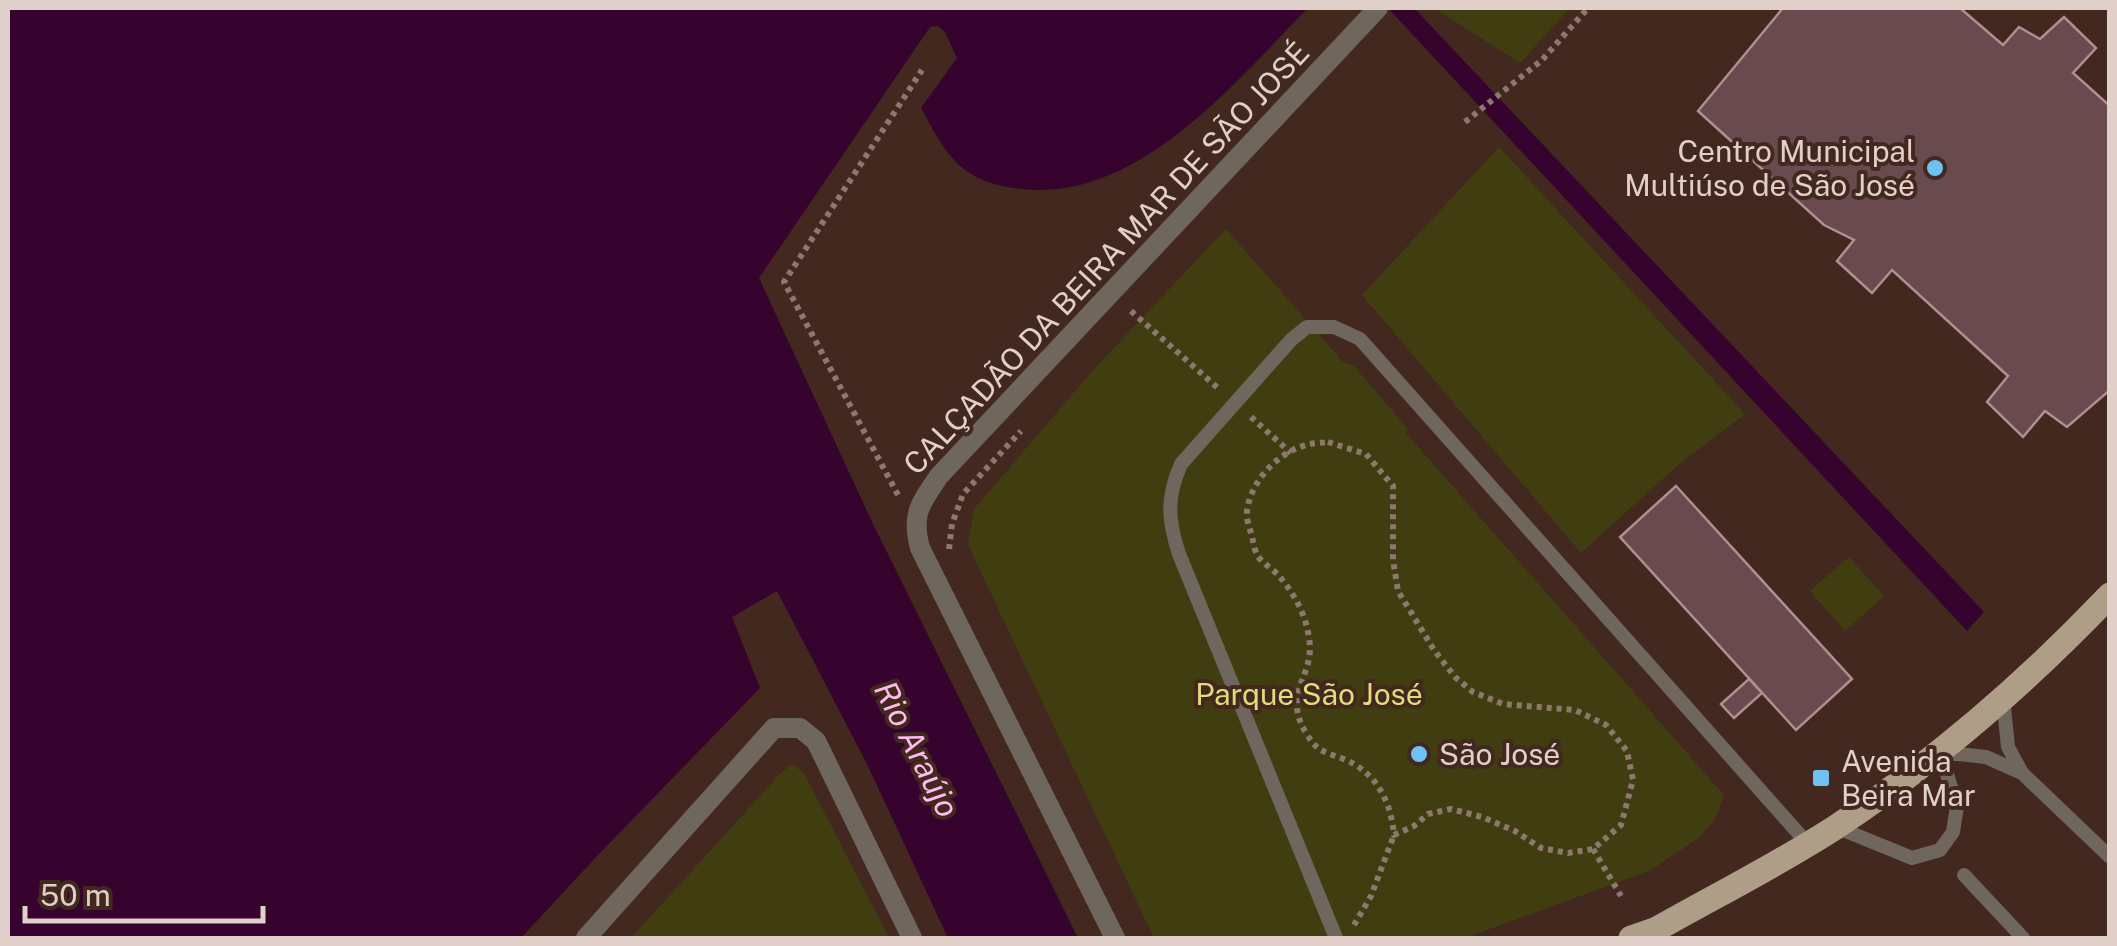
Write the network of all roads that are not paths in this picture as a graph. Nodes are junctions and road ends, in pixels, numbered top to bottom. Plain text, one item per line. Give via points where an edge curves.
1 (1378, 8) edge
2 (2110, 596) edge
3 (2004, 698) junction
4 (1940, 752) junction
5 (2022, 773) junction
6 (1836, 827) junction
7 (1808, 844) junction
8 (2110, 856) edge
9 (1964, 875) dead end
10 (1651, 934) edge
11 (586, 938) edge
12 (912, 938) edge
13 (1115, 938) edge
14 (1336, 938) edge
15 (1632, 938) edge
16 (2023, 938) edge

1 - 13 street, CALÇADÃO DA BEIRA MAR DE SÃO JOSÉ via 939,476 914,526
2 - 3 main road
3 - 4 main road
3 - 5 lane via 2008,747
4 - 5 lane via 1986,758
4 - 6 main road
4 - 6 lane via 1958,806 1953,832 1940,850 1912,858
5 - 8 lane
6 - 7 main road
7 - 10 main road
7 - 14 lane via 1360,339 1334,327 1307,327 1181,464 1169,505 1172,534
9 - 16 lane
10 - 15 main road
11 - 12 street via 774,728 800,728 816,741

